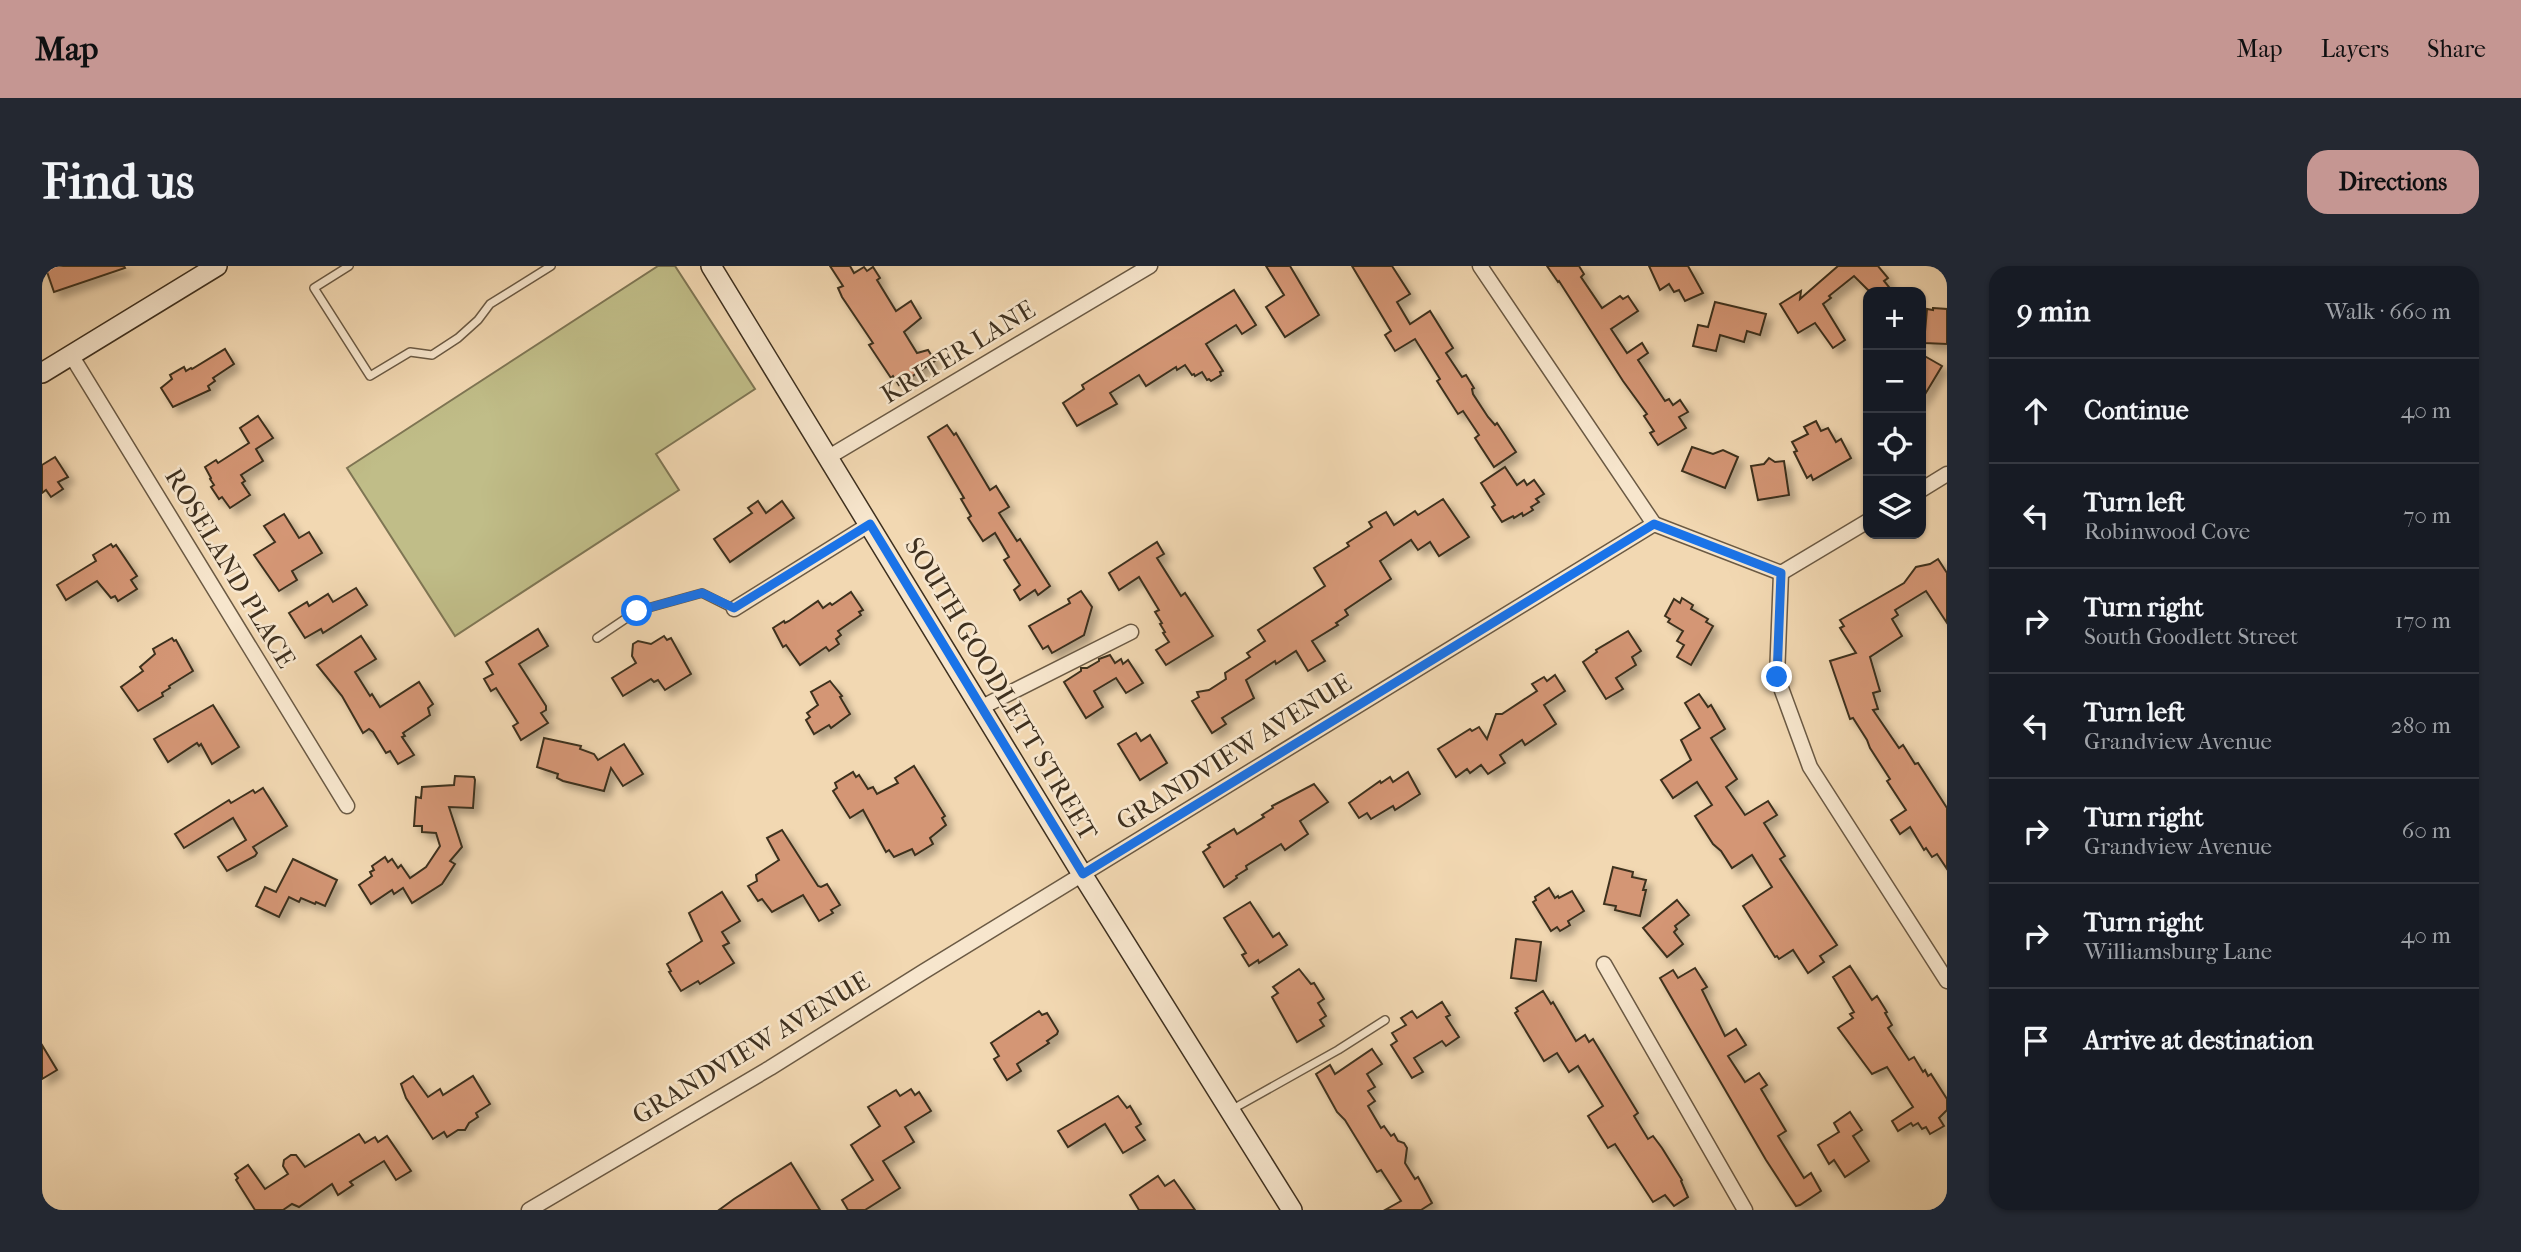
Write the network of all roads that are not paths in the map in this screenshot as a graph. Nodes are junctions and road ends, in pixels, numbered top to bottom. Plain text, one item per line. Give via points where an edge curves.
1 (216, 266) edge
2 (349, 266) edge
3 (551, 266) edge
4 (711, 266) edge
5 (1150, 266) edge
6 (1480, 266) edge
7 (71, 355) junction
8 (42, 373) edge
9 (827, 458) junction
10 (1947, 474) edge
11 (1926, 487) edge
12 (870, 524) junction
13 (1654, 524) junction
14 (1863, 524) edge
15 (1781, 573) junction
16 (734, 608) joint
17 (1131, 632) dead end
18 (597, 638) dead end
19 (982, 707) junction
20 (347, 806) dead end
21 (1083, 874) junction
22 (1604, 964) dead end
23 (1947, 981) edge
24 (1385, 1020) dead end
25 (1231, 1110) junction
26 (529, 1210) edge
27 (1292, 1210) edge
28 (1745, 1210) edge

1 - 7 main road
2 - 3 lane via 314,288 370,376 410,352 432,355 478,320 489,303
4 - 9 main road, SOUTH GOODLETT STREET
5 - 9 street, KRITER LANE
6 - 13 street
7 - 8 main road
7 - 20 street, ROSELAND PLACE
9 - 12 main road, SOUTH GOODLETT STREET
10 - 11 street
12 - 16 street
12 - 19 main road, SOUTH GOODLETT STREET
13 - 15 street
13 - 21 street, GRANDVIEW AVENUE
14 - 15 street
15 - 23 street via 1777,677 1810,767
16 - 18 lane via 702,593 637,611
17 - 19 street
19 - 21 main road, SOUTH GOODLETT STREET
21 - 25 main road, SOUTH GOODLETT STREET
21 - 26 street, GRANDVIEW AVENUE
22 - 28 street
24 - 25 lane
25 - 27 main road, SOUTH GOODLETT STREET

